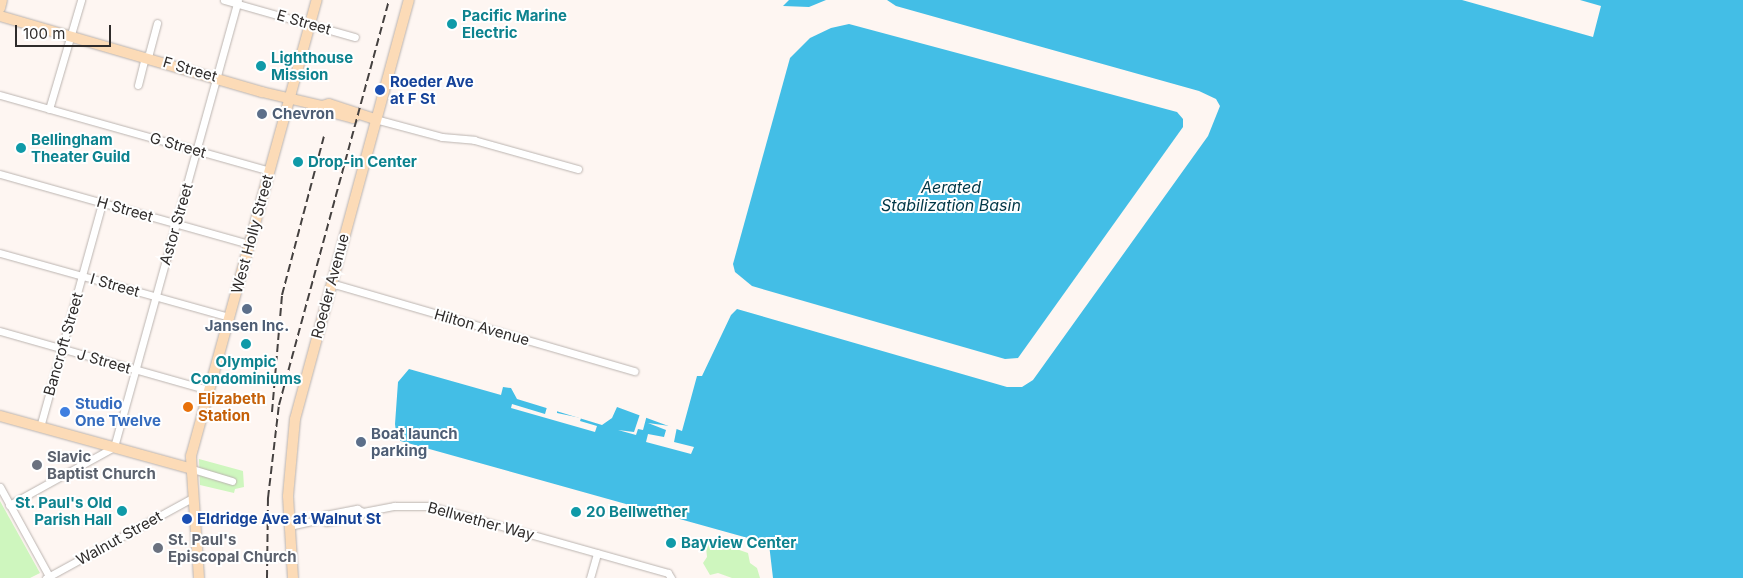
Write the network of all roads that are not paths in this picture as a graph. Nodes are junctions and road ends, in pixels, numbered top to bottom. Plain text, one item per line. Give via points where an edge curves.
1 (2, 0) edge
2 (81, 0) edge
3 (224, 0) edge
4 (317, 0) edge
5 (409, 0) edge
6 (238, 2) edge
7 (0, 8) edge
8 (0, 16) edge
9 (157, 23) dead end
10 (310, 24) junction
11 (71, 36) junction
12 (355, 37) dead end
13 (147, 57) junction
14 (217, 76) junction
15 (138, 85) dead end
16 (0, 95) edge
17 (290, 98) junction
18 (49, 109) junction
19 (375, 119) junction
20 (196, 150) junction
21 (578, 169) dead end
22 (270, 171) junction
23 (0, 174) edge
24 (102, 203) junction
25 (176, 223) junction
26 (249, 244) junction
27 (0, 253) edge
28 (82, 276) junction
29 (331, 283) junction
30 (156, 296) junction
31 (229, 316) junction
32 (0, 332) edge
33 (61, 349) junction
34 (135, 370) junction
35 (634, 371) dead end
36 (209, 390) junction
37 (1, 417) edge
38 (40, 427) junction
39 (114, 447) junction
40 (189, 468) junction
41 (232, 481) dead end
42 (0, 488) edge
43 (192, 498) junction
44 (10, 505) junction
45 (289, 526) junction
46 (597, 553) junction
47 (48, 578) edge
48 (199, 578) edge
49 (293, 578) edge
50 (590, 578) edge
51 (671, 578) edge

1 - 7 street
2 - 11 street
3 - 6 street, E Street
4 - 10 street, West Holly Street
5 - 19 street, Roeder Avenue
6 - 10 street, E Street
6 - 14 street, Astor Street
8 - 11 street, F Street
9 - 13 street
10 - 12 street, E Street
10 - 17 street, West Holly Street
11 - 13 street, F Street
11 - 18 street
13 - 14 street, F Street
13 - 15 street
14 - 17 street, F Street
14 - 20 street, Astor Street
16 - 18 street, G Street
17 - 19 street, F Street via 353,118 357,114
17 - 22 street, West Holly Street
18 - 20 street, G Street
19 - 21 street, F Street via 442,137 474,140
19 - 29 street, Roeder Avenue
20 - 22 street, G Street
20 - 25 street, Astor Street
22 - 26 street, West Holly Street
23 - 24 street, H Street
24 - 25 street, H Street
24 - 28 street, Bancroft Street
25 - 26 street, H Street
25 - 30 street, Astor Street
26 - 31 street, West Holly Street
27 - 28 street, I Street
28 - 30 street, I Street
28 - 33 street, Bancroft Street
29 - 35 street, Hilton Avenue
29 - 45 street, Roeder Avenue via 295,419 288,477
30 - 31 street, I Street
30 - 34 street, Astor Street
31 - 36 street, West Holly Street
32 - 33 street, J Street
33 - 34 street, J Street
33 - 38 street, Bancroft Street
34 - 36 street, J Street
34 - 39 street, Astor Street
36 - 40 street, West Holly Street
37 - 38 street
38 - 39 street
39 - 40 street
39 - 44 street
40 - 41 street
40 - 43 street
42 - 44 street
43 - 47 street, Walnut Street
43 - 48 street
44 - 47 street
45 - 46 street, Bellwether Way via 322,519 326,522 359,517 363,512 404,505 437,508
45 - 49 street, Roeder Avenue
46 - 50 street
46 - 51 street, Bellwether Way via 668,573

